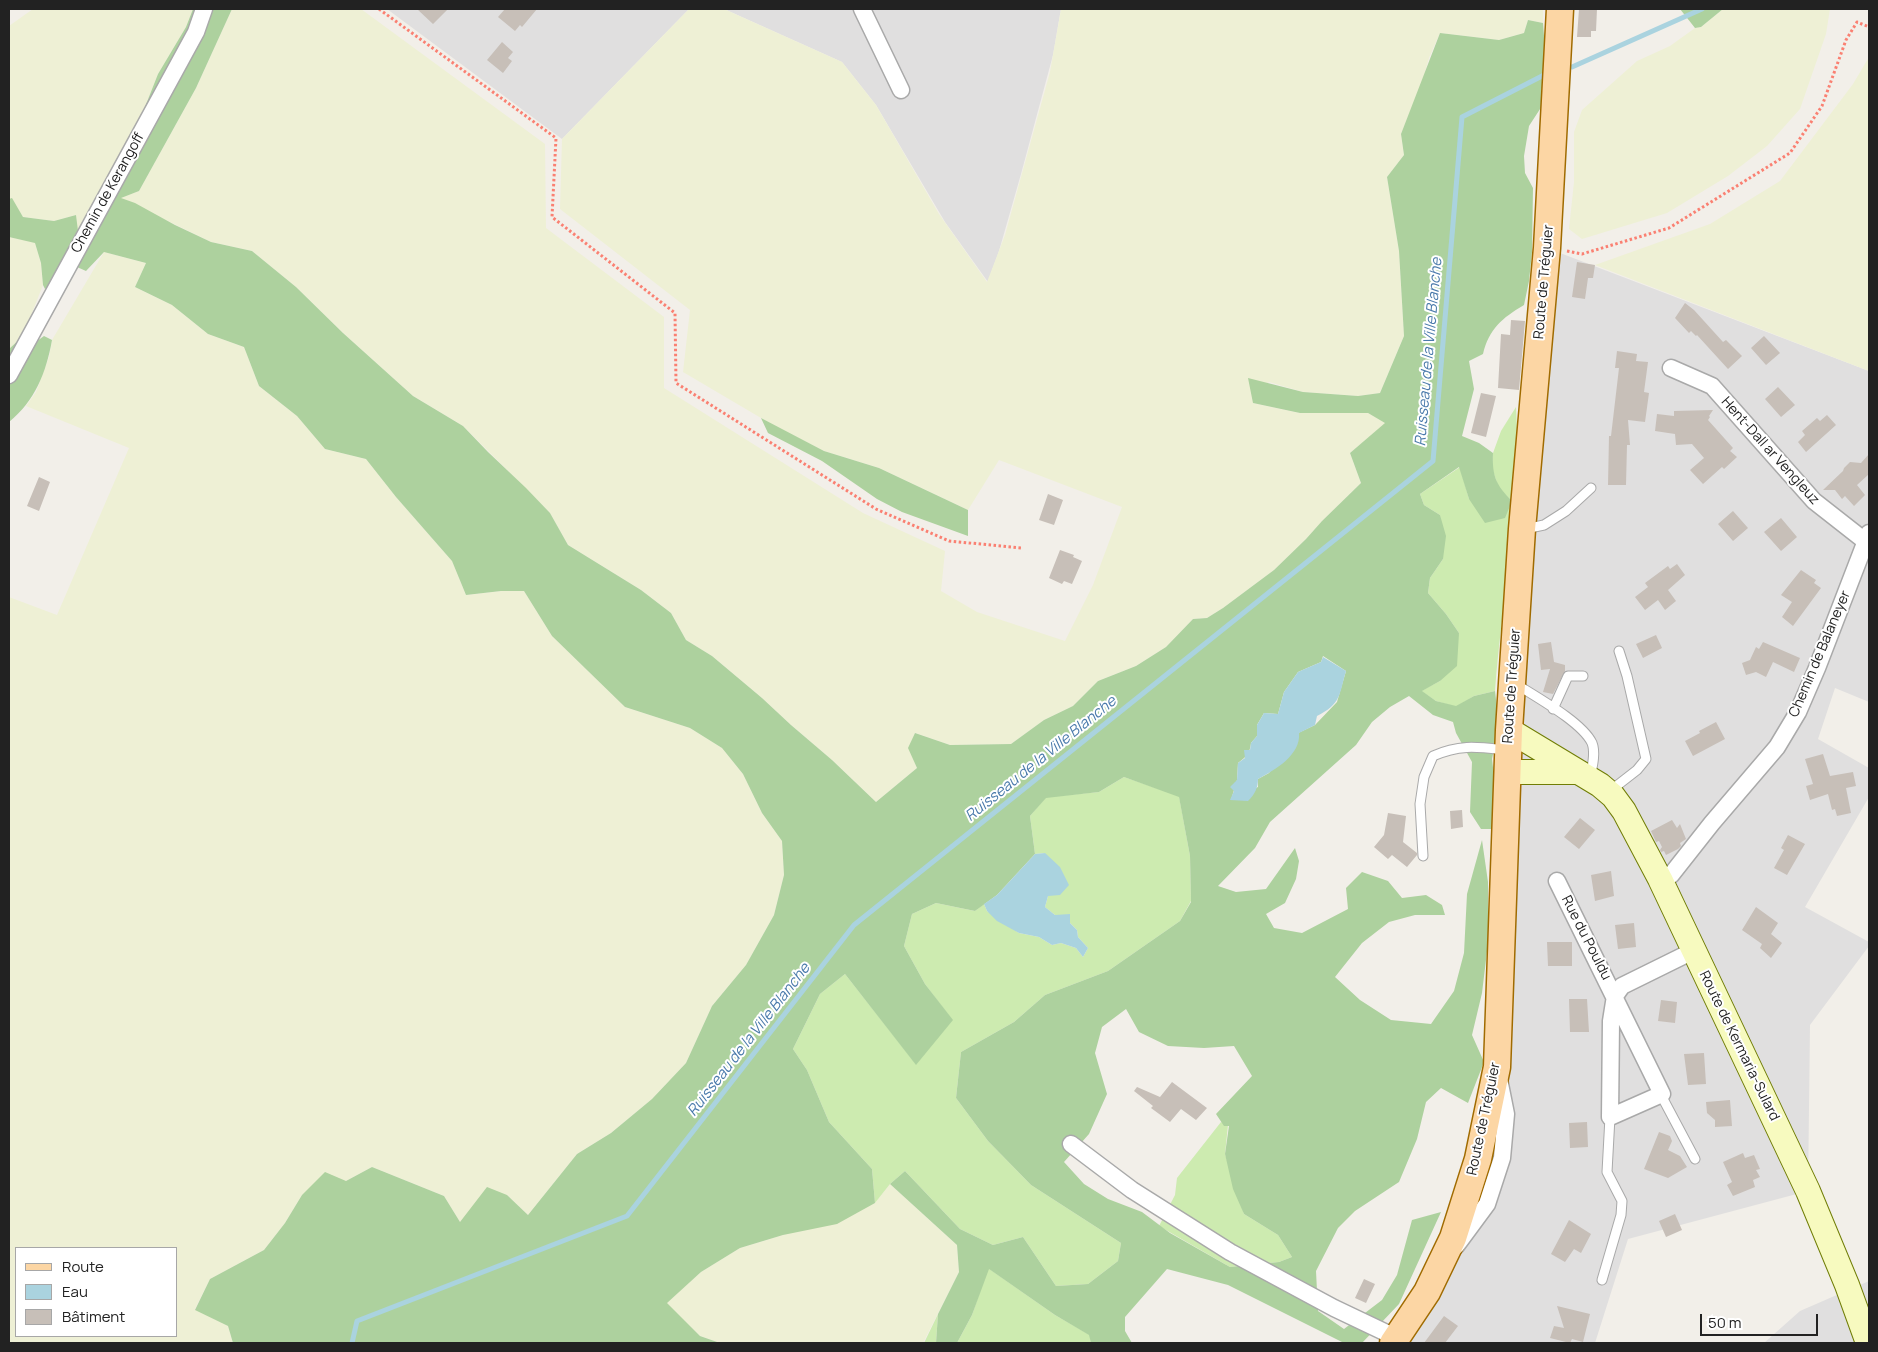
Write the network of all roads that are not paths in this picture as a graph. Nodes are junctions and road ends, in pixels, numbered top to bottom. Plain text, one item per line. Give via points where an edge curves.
1 (204, 9) edge
2 (862, 9) edge
3 (1560, 9) edge
4 (901, 90) dead end
5 (1671, 368) dead end
6 (9, 375) edge
7 (1591, 488) dead end
8 (1522, 529) junction
9 (1867, 537) edge
10 (1619, 651) dead end
11 (1583, 676) dead end
12 (1513, 683) junction
13 (1553, 709) junction
14 (1508, 751) junction
15 (1583, 775) junction
16 (1609, 792) junction
17 (1423, 856) dead end
18 (1660, 878) junction
19 (1557, 881) dead end
20 (1693, 951) junction
21 (1615, 996) junction
22 (1661, 1095) junction
23 (1610, 1118) junction
24 (1071, 1144) dead end
25 (1694, 1159) dead end
26 (1602, 1280) dead end
27 (1395, 1341) edge
28 (1868, 1343) edge

1 - 6 street, Chemin de Kerangoff via 196,32
2 - 4 street
3 - 8 main road, Route de Tréguier via 1547,248
5 - 9 street, Hent-Dall ar Vengleuz via 1712,386 1814,501
7 - 8 lane via 1566,511 1544,525
8 - 12 main road, Route de Tréguier
9 - 18 street, Chemin de Balaneyer via 1798,712 1781,740 1671,875
10 - 16 lane via 1628,676 1646,759
11 - 13 lane via 1568,676
12 - 13 lane
12 - 14 main road, Route de Tréguier
13 - 15 lane via 1584,733 1592,744 1593,757
14 - 15 street
14 - 15 street, Route de Kermaria-Sulard
14 - 17 lane via 1475,747 1449,749 1433,756 1424,777 1420,804
14 - 27 main road, Route de Tréguier via 1497,1067 1466,1202 1427,1292
15 - 16 street, Route de Kermaria-Sulard
16 - 18 street, Route de Kermaria-Sulard via 1624,811
18 - 20 street, Route de Kermaria-Sulard
19 - 21 street, Rue du Pouldu
20 - 21 street via 1622,986
20 - 28 street, Route de Kermaria-Sulard via 1808,1191
21 - 22 street, Rue du Pouldu
21 - 23 street via 1611,1022
22 - 23 street
22 - 25 lane
23 - 26 lane via 1607,1172 1622,1201
24 - 27 street via 1132,1190 1230,1252

